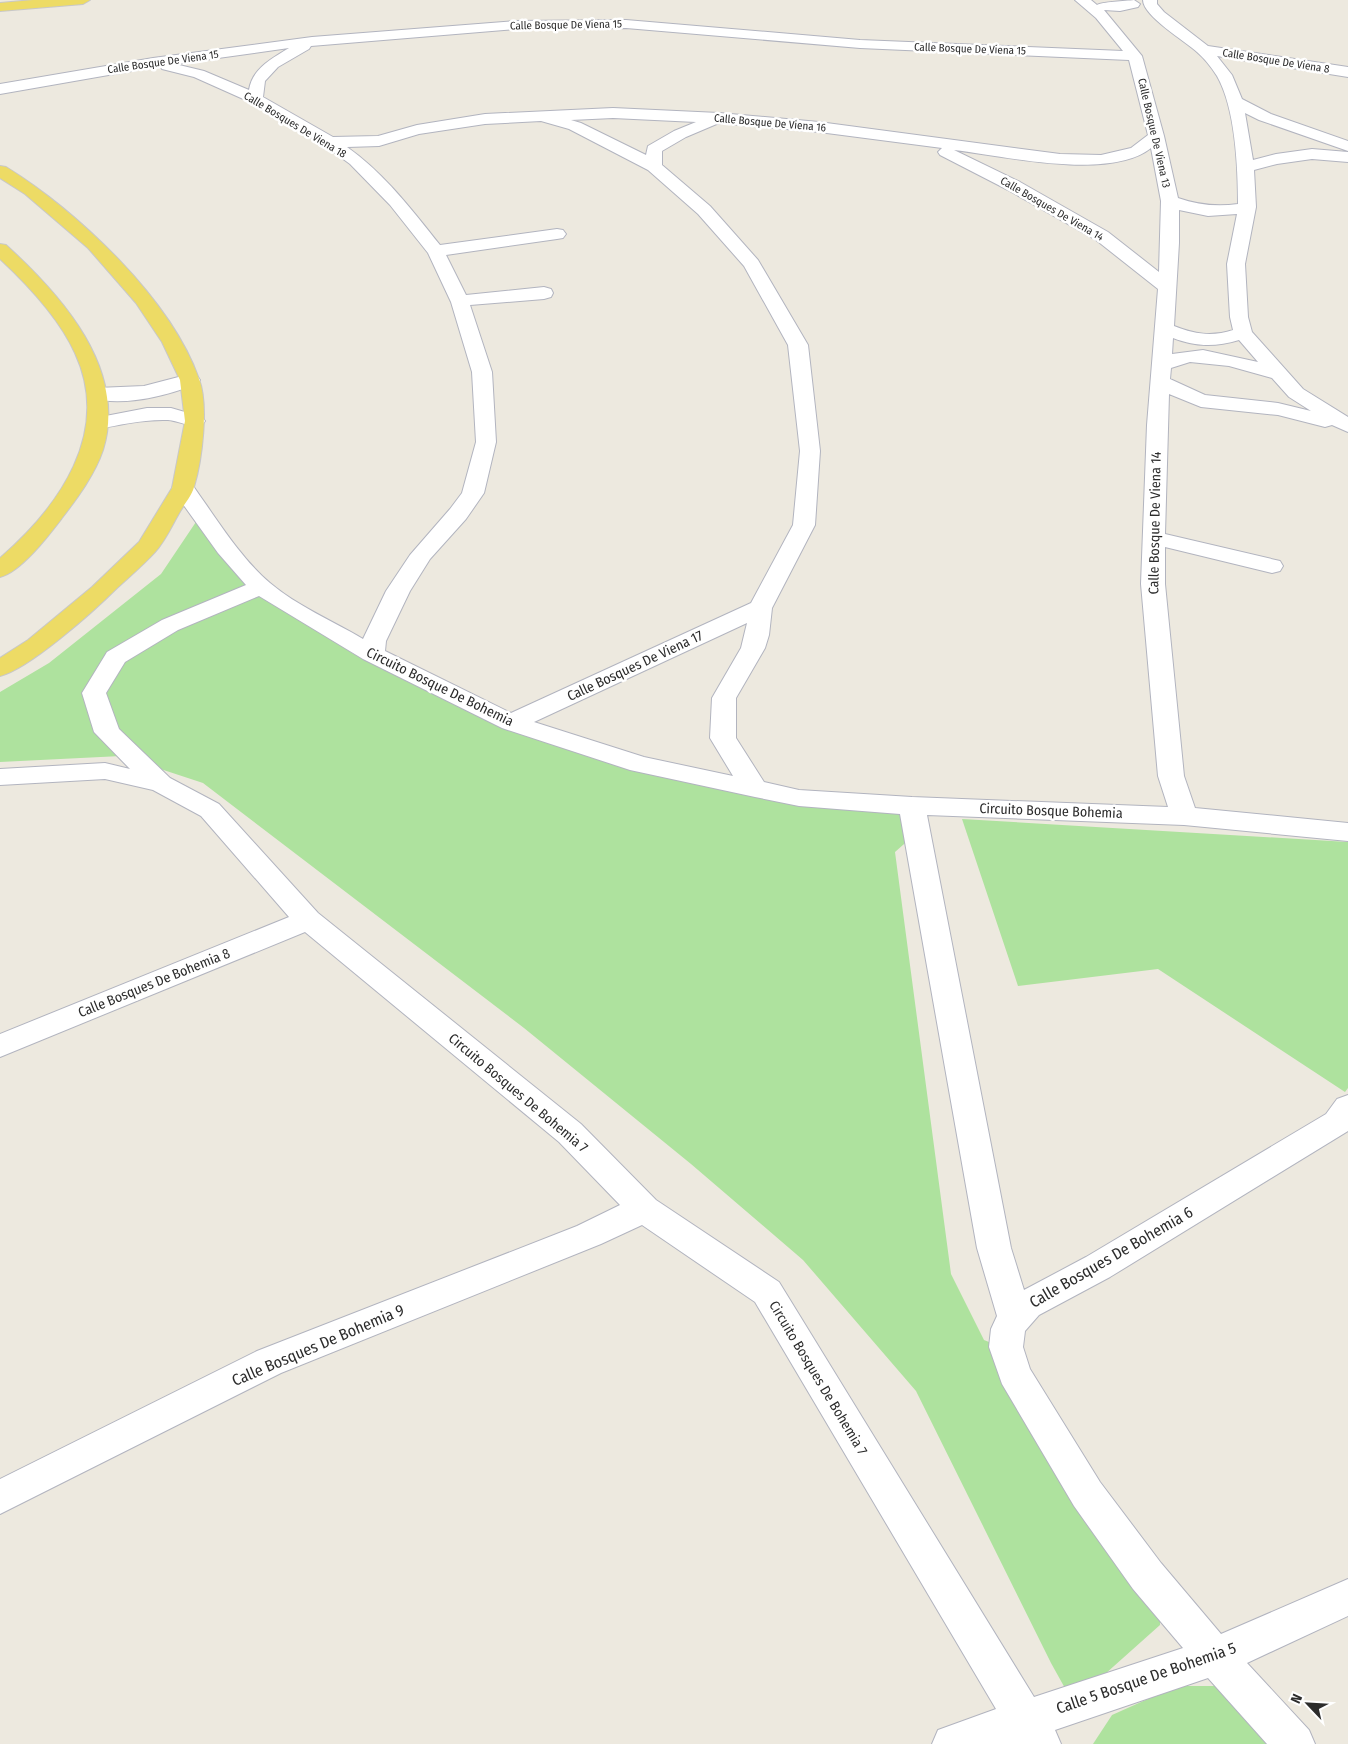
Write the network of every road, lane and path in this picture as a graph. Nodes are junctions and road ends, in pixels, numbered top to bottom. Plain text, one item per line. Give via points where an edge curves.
1 (83, 0) edge
2 (1150, 0) edge
3 (1084, 1) edge
4 (1103, 6) junction
5 (0, 7) edge
6 (1137, 10) edge
7 (1111, 21) junction
8 (1152, 27) dead end
9 (1183, 36) junction
10 (312, 41) junction
11 (1204, 50) junction
12 (1135, 56) junction
13 (1277, 61) junction
14 (153, 62) junction
15 (1348, 72) edge
16 (1224, 75) junction
17 (0, 88) edge
18 (255, 99) junction
19 (1235, 102) junction
20 (542, 116) junction
21 (719, 118) junction
22 (1156, 136) junction
23 (379, 141) junction
24 (330, 142) junction
25 (929, 143) junction
26 (1348, 146) edge
27 (1348, 157) edge
28 (356, 161) junction
29 (654, 166) junction
30 (1246, 168) junction
31 (0, 171) edge
32 (1170, 201) junction
33 (1247, 207) junction
34 (557, 234) dead end
35 (0, 248) edge
36 (436, 252) junction
37 (1167, 287) junction
38 (544, 293) dead end
39 (460, 302) junction
40 (1163, 328) junction
41 (1243, 333) junction
42 (1160, 374) junction
43 (1279, 374) junction
44 (190, 380) junction
45 (1296, 393) junction
46 (96, 394) junction
47 (1202, 401) junction
48 (1278, 409) junction
49 (195, 422) junction
50 (97, 423) junction
51 (1157, 425) junction
52 (1348, 427) edge
53 (183, 488) junction
54 (1154, 538) junction
55 (1272, 566) dead end
56 (0, 570) edge
57 (261, 587) junction
58 (760, 608) junction
59 (372, 654) junction
60 (0, 669) edge
61 (511, 723) junction
62 (0, 777) edge
63 (161, 784) junction
64 (755, 789) junction
65 (912, 806) junction
66 (1184, 816) junction
67 (1348, 832) edge
68 (308, 920) junction
69 (0, 1046) edge
70 (1348, 1107) edge
71 (644, 1209) junction
72 (1015, 1317) junction
73 (0, 1497) edge
74 (1348, 1597) edge
75 (1215, 1657) junction
76 (1032, 1732) edge
77 (953, 1744) edge
78 (1294, 1744) edge

1 - 5 main road
2 - 9 street via 1159,16
3 - 4 street
3 - 7 street, Calle Bosque De Viena 13
4 - 6 street
4 - 7 street via 1115,14
6 - 7 street
7 - 12 street, Calle Bosque De Viena 13
8 - 9 street
9 - 11 street
10 - 12 street, Calle Bosque De Viena 15 via 515,26 626,24 860,44
10 - 14 street, Calle Bosque De Viena 15
10 - 18 street via 273,64 258,80
11 - 13 street, Calle Bosque De Viena 8
11 - 16 street
12 - 22 street, Calle Bosque De Viena 13
13 - 15 street, Calle Bosque De Viena 8
13 - 16 street via 1234,68
14 - 17 street, Calle Bosque De Viena 15
14 - 18 street, Calle Bosques De Viena 18 via 199,74
16 - 19 street
18 - 24 street, Calle Bosques De Viena 18
19 - 26 street via 1265,117
19 - 30 street
20 - 21 street, Calle Bosque De Viena 16 via 613,113
20 - 23 street, Calle Bosque De Viena 16 via 485,119 417,130
20 - 29 street via 575,126
21 - 25 street, Calle Bosque De Viena 16 via 819,127
21 - 29 street via 654,149
22 - 25 street, Calle Bosque De Viena 16 via 1137,151 1101,160 1060,159
22 - 32 street, Calle Bosque De Viena 13
23 - 24 street, Calle Bosque De Viena 16
23 - 28 street, Calle Bosque De Viena 16
24 - 28 street, Calle Bosques De Viena 18
25 - 37 street, Calle Bosques De Viena 14 via 1102,236
27 - 30 street via 1312,154 1276,159
28 - 36 street, Calle Bosques De Viena 18 via 396,202
29 - 58 street via 704,210 752,264 798,345 810,450 804,525
30 - 33 street
31 - 44 main road via 31,190 94,244 143,299 172,342
32 - 33 street via 1206,212 1227,212
32 - 37 street, Calle Bosque De Viena 13
33 - 41 street via 1236,264
34 - 36 street
35 - 46 main road via 61,317 85,352
36 - 39 street, Calle Bosques De Viena 18
37 - 40 street, Calle Bosque De Viena 14
38 - 39 street
39 - 59 street, Calle Bosques De Viena 18 via 482,372 486,442 473,493 421,555 398,591 374,641
40 - 41 street via 1186,338 1203,340 1223,340
40 - 42 street, Calle Bosque De Viena 14
41 - 43 street
42 - 43 street via 1179,358 1200,356 1229,360
42 - 47 street
42 - 51 street, Calle Bosque De Viena 14
43 - 45 street
44 - 46 street via 149,392
44 - 49 main road
45 - 48 street
45 - 52 street
46 - 50 main road
47 - 48 street
47 - 51 street
48 - 52 street
49 - 50 street via 171,414 147,414
49 - 53 main road
50 - 56 main road via 90,457 60,505 21,552
51 - 54 street, Calle Bosque De Viena 14
53 - 57 street, Circuito Bosque De Bohemia via 226,548
53 - 60 main road via 148,546 100,592 36,645
54 - 55 street
54 - 66 street, Calle Bosque De Viena 14 via 1153,584 1171,776
57 - 59 street, Circuito Bosque De Bohemia
57 - 63 street via 170,626 116,658 94,693 107,732
58 - 61 street, Calle Bosques De Viena 17
58 - 64 street via 753,648 724,698 723,738
59 - 61 street, Circuito Bosque De Bohemia
61 - 64 street, Circuito Bosque De Bohemia via 638,764
62 - 63 street, Circuito Bosques De Bohemia 7 via 105,771
63 - 68 street, Circuito Bosques De Bohemia 7 via 210,810
64 - 65 street, Circuito Bosque Bohemia via 799,798
65 - 66 street, Circuito Bosque Bohemia
65 - 72 street via 994,1248
66 - 67 street, Circuito Bosque Bohemia
68 - 69 street, Calle Bosques De Bohemia 8
68 - 71 street, Circuito Bosques De Bohemia 7 via 570,1133
70 - 72 street, Calle Bosques De Bohemia 6 via 1337,1122 1098,1267 1041,1296
71 - 73 street, Calle Bosques De Bohemia 9 via 589,1235 269,1362
71 - 76 street, Circuito Bosques De Bohemia 7 via 767,1292
72 - 75 street, Calle Bosques De Bohemia 6 via 1008,1329 1006,1347 1014,1373 1038,1415 1087,1494 1142,1569
74 - 75 street, Calle 5 Bosque De Bohemia 5
75 - 76 street, Calle 5 Bosque De Bohemia 5
75 - 78 street
76 - 77 street, Calle 5 Bosque De Bohemia 5

